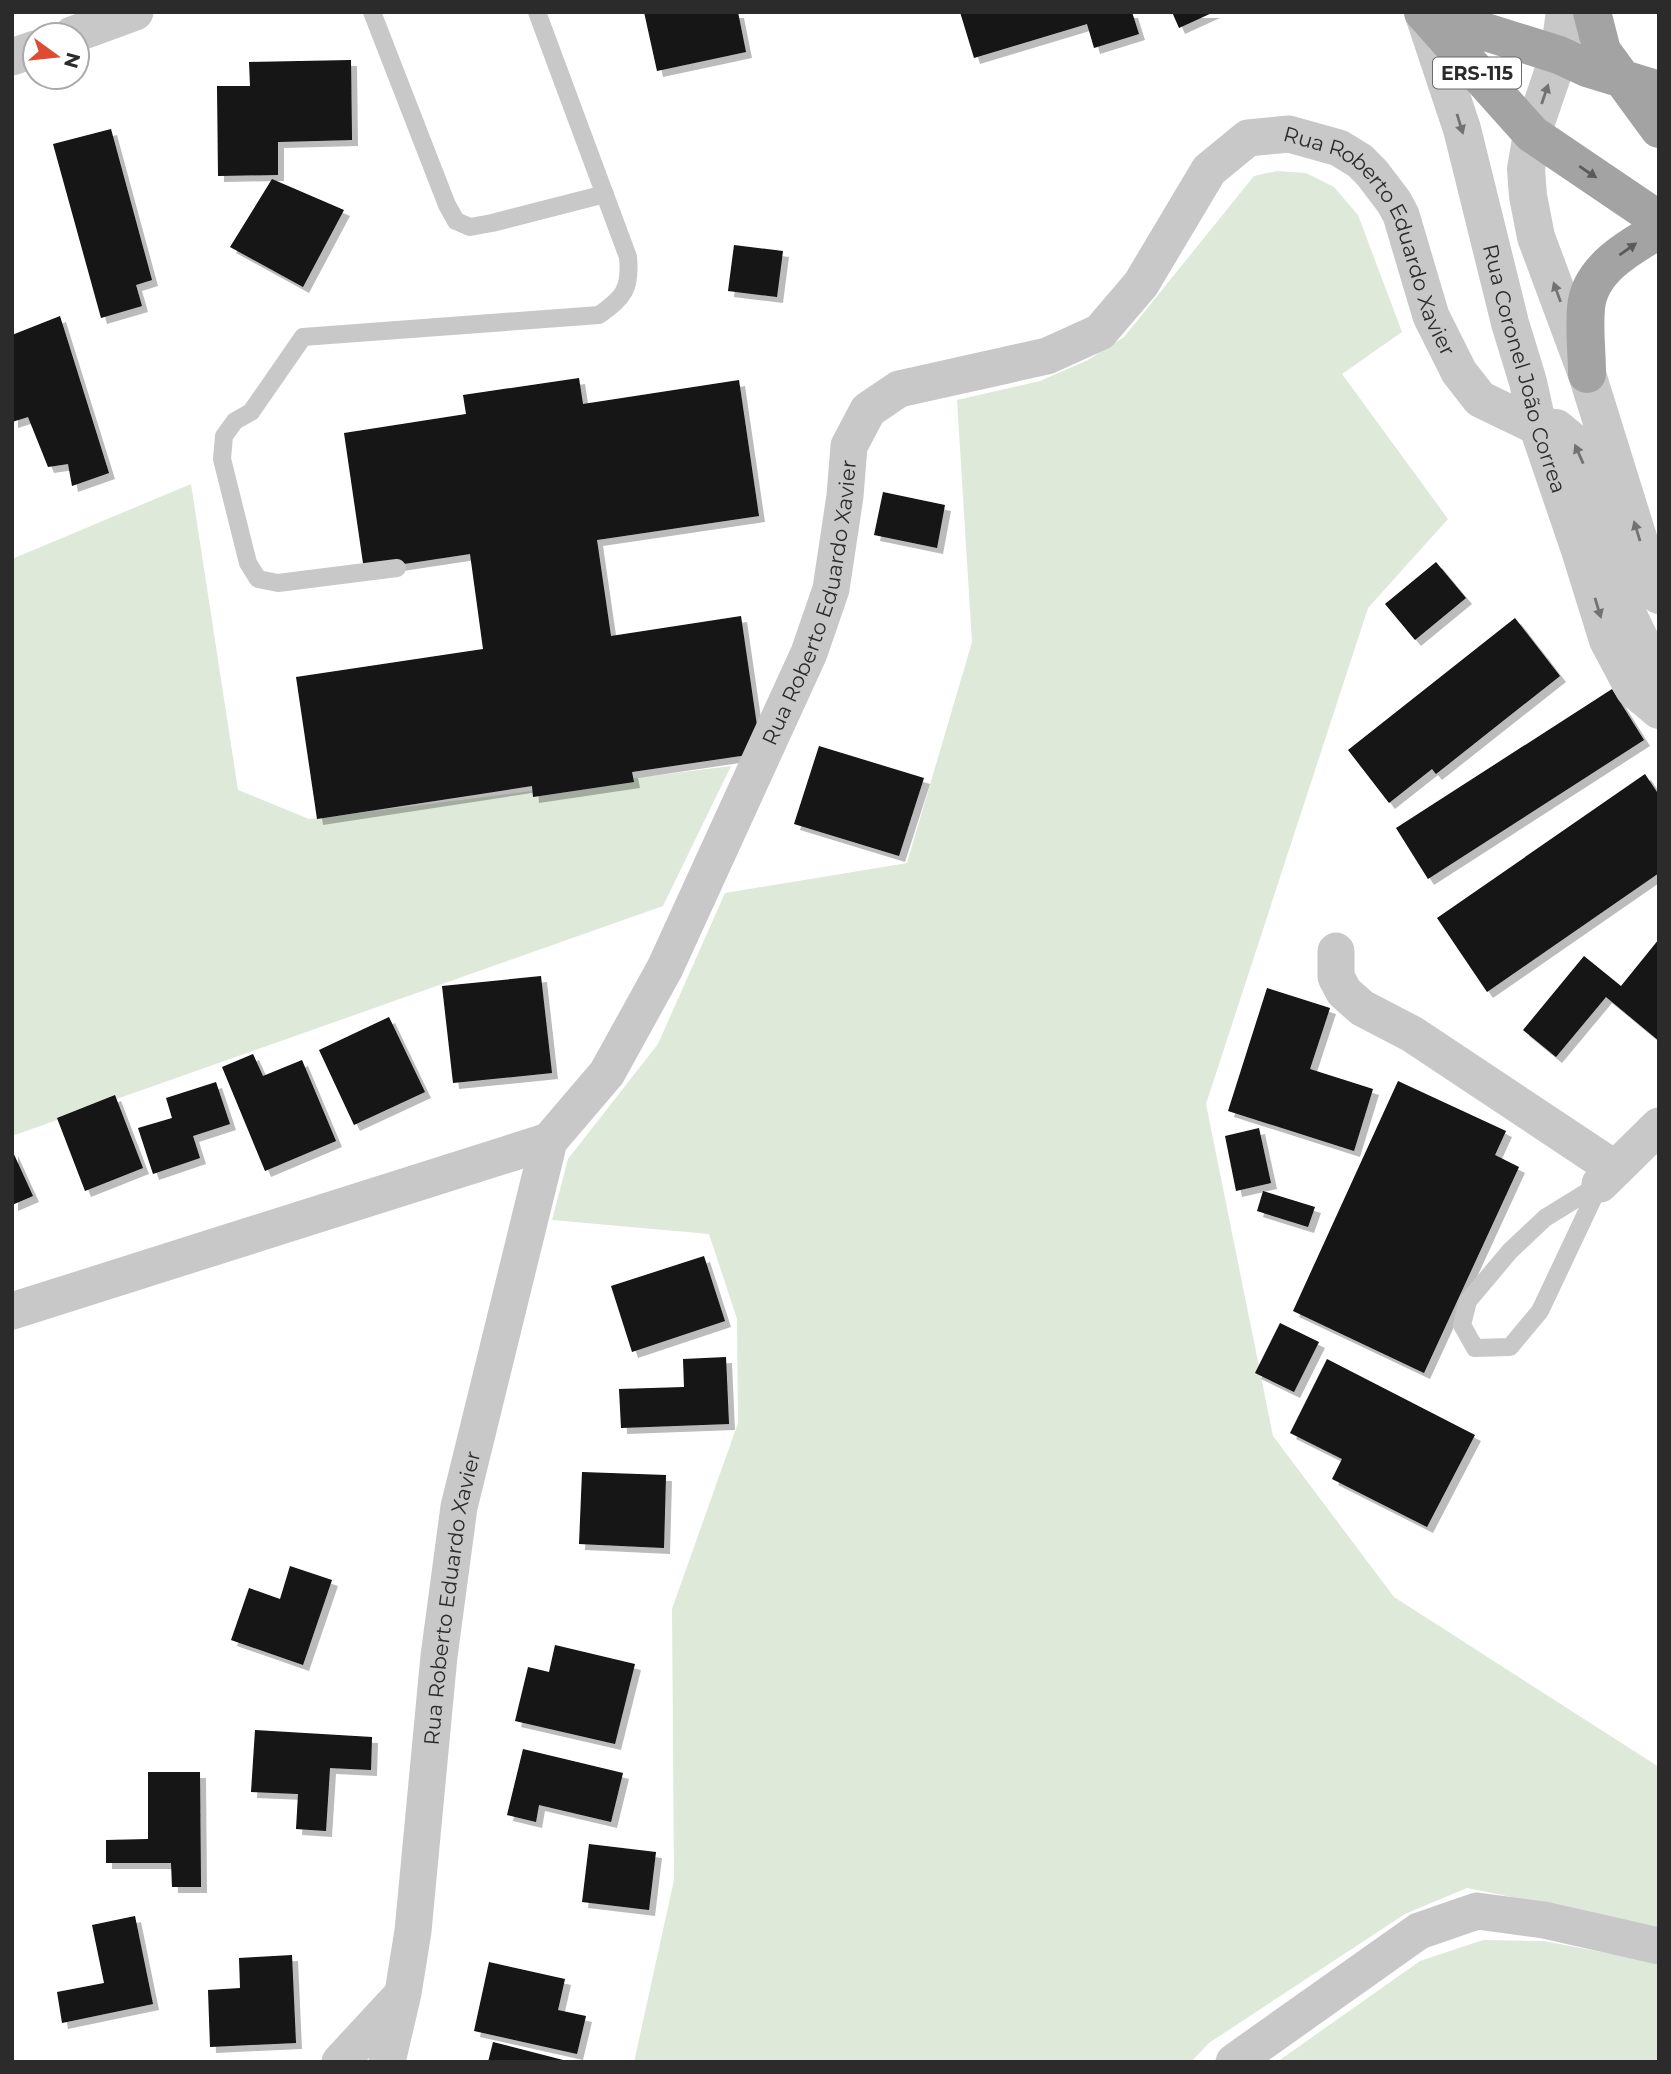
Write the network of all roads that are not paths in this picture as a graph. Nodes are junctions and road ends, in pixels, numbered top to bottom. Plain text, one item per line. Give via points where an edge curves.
1 (135, 12) edge
2 (372, 12) edge
3 (537, 12) edge
4 (1424, 12) edge
5 (1518, 12) edge
6 (1565, 12) edge
7 (1592, 12) edge
8 (91, 28) edge
9 (1559, 55) junction
10 (1623, 79) junction
11 (1659, 90) edge
12 (1659, 129) edge
13 (1532, 134) junction
14 (605, 194) junction
15 (1659, 220) edge
16 (1659, 230) edge
17 (1587, 374) junction
18 (1538, 427) junction
19 (397, 569) dead end
20 (1659, 596) edge
21 (1659, 679) edge
22 (1659, 710) edge
23 (1336, 951) dead end
24 (1659, 1126) edge
25 (549, 1141) junction
26 (1607, 1177) junction
27 (12, 1311) edge
28 (1659, 1946) edge
29 (404, 1993) junction
30 (340, 2062) edge
31 (387, 2062) edge
32 (1234, 2062) edge

1 - 8 street
2 - 14 lane via 456,221 470,227
3 - 14 lane
4 - 5 main road via 1475,19
4 - 9 main road
4 - 13 main road, ERS-115
4 -> 18 street, Rua Coronel João Correa via 1462,129
6 - 9 street
7 - 10 main road via 1602,51
9 - 10 main road
13 -> 9 street
10 - 11 main road
10 - 12 main road
13 -> 15 main road, ERS-115
17 -> 13 street via 1536,237 1526,169
14 - 19 lane via 628,257 630,277 620,300 599,315 303,337 251,412 235,421 224,436 222,459 248,563 258,579 278,583
17 -> 16 main road via 1586,305 1597,278 1624,251
20 -> 17 street
21 -> 18 street via 1628,615 1590,479 1573,442 1556,428
18 -> 22 street, Rua Coronel João Correa via 1608,640 1634,689
18 - 25 street, Rua Roberto Eduardo Xavier via 1480,399 1459,372 1431,316 1401,215 1372,173 1339,148 1289,134 1248,138 1209,170 1141,284 1100,332 1046,356 899,389 867,410 849,446 831,589 809,653 664,968 607,1073
23 - 26 street via 1336,977 1344,992 1362,1008 1412,1034
24 - 26 street
25 - 27 street
25 - 29 street, Rua Roberto Eduardo Xavier via 459,1507
26 - 26 lane via 1545,1218 1468,1301 1462,1325 1475,1348 1510,1348 1540,1311
28 - 32 street via 1544,1920 1477,1911 1419,1931
29 - 30 street
29 - 31 street, Rua Roberto Eduardo Xavier

